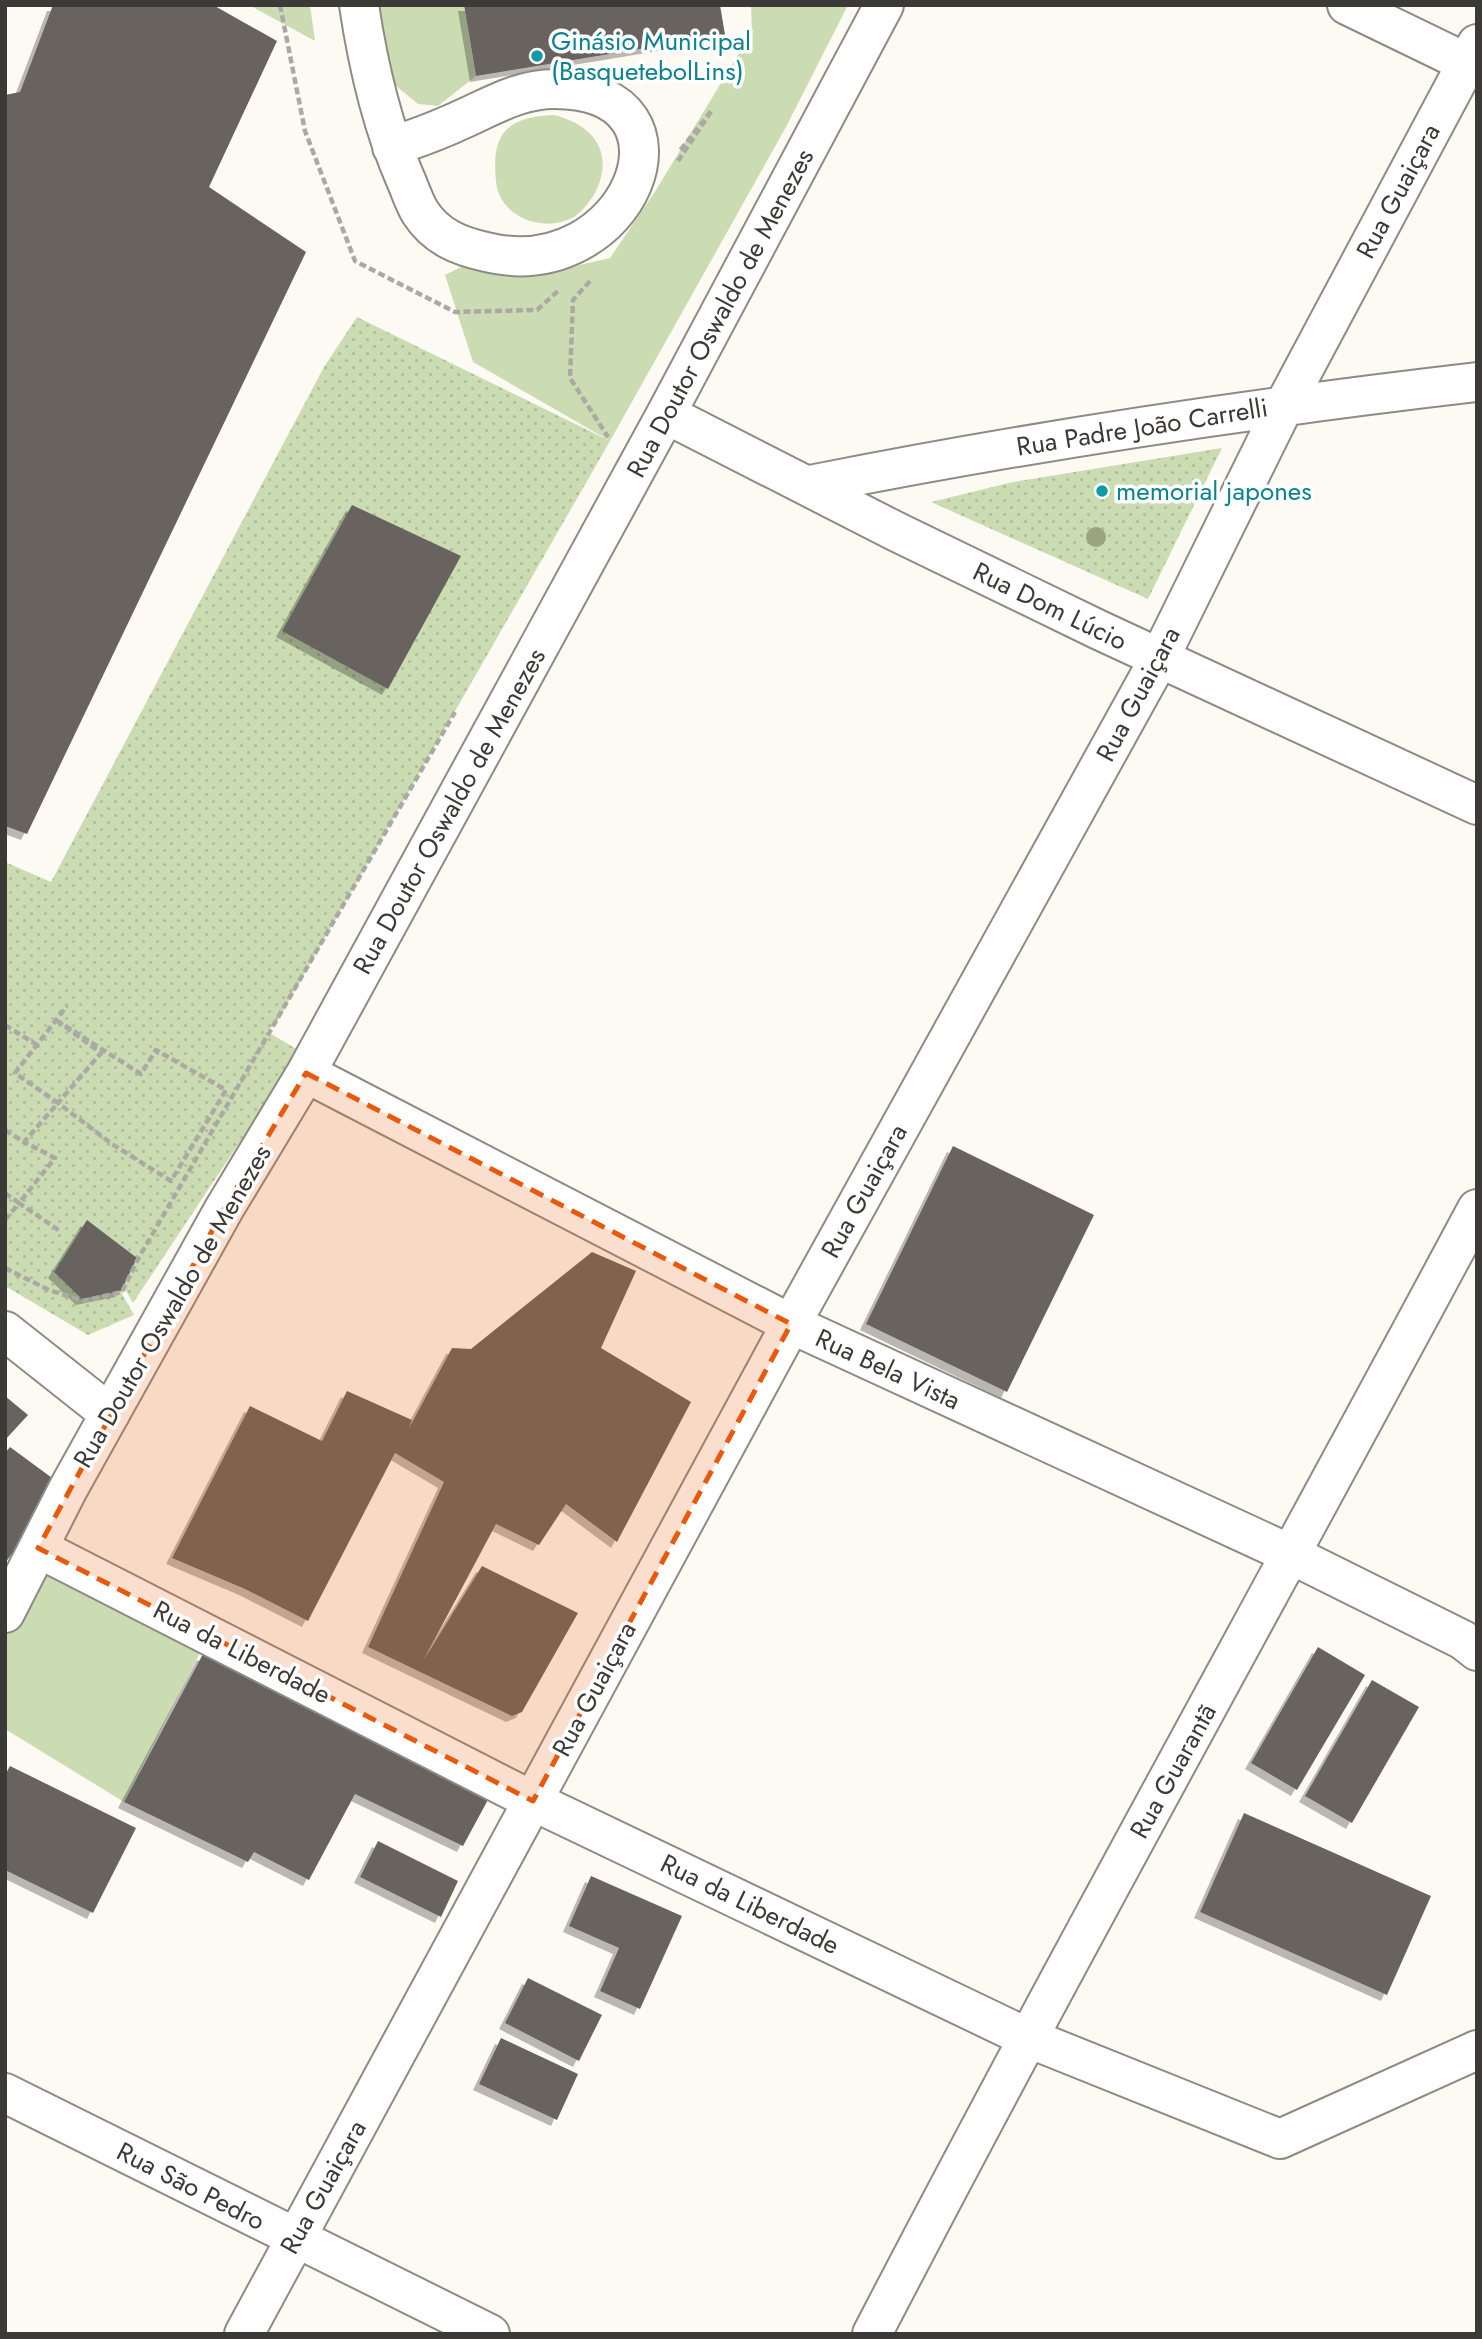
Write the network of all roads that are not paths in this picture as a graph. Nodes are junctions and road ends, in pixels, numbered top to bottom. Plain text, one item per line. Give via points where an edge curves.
1 (359, 5) edge
2 (884, 5) edge
3 (1348, 5) edge
4 (1473, 58) edge
5 (392, 147) junction
6 (1477, 382) edge
7 (1285, 404) junction
8 (666, 414) junction
9 (810, 485) junction
10 (1159, 659) junction
11 (1477, 805) edge
12 (306, 1073) junction
13 (1477, 1209) edge
14 (790, 1324) junction
15 (5, 1331) edge
16 (110, 1413) junction
17 (38, 1548) junction
18 (1292, 1555) junction
19 (5, 1613) edge
20 (1472, 1641) edge
21 (533, 1801) junction
22 (1026, 2036) junction
23 (1477, 2050) edge
24 (5, 2093) edge
25 (294, 2238) junction
26 (244, 2334) edge
27 (490, 2334) edge
28 (872, 2334) edge

1 - 5 street via 368,61
2 - 8 street, Rua Doutor Oswaldo de Menezes
3 - 4 street
4 - 7 street, Rua Guaiçara
5 - 5 street via 421,213 452,244 494,254 528,255 572,246 596,234 622,205 637,172 640,150 634,125 615,105 592,93 556,89 505,99
6 - 7 street, Rua Padre João Carrelli
7 - 9 street, Rua Padre João Carrelli via 940,459
7 - 10 street, Rua Guaiçara
8 - 9 street, Rua Dom Lúcio
8 - 12 street, Rua Doutor Oswaldo de Menezes
9 - 10 street, Rua Dom Lúcio
10 - 11 street, Rua Dom Lúcio
10 - 14 street, Rua Guaiçara
12 - 14 street, Rua Bela Vista
12 - 16 street, Rua Doutor Oswaldo de Menezes
13 - 18 street, Rua Guarantã
14 - 18 street, Rua Bela Vista
14 - 21 street, Rua Guaiçara
15 - 16 street
16 - 17 street, Rua Doutor Oswaldo de Menezes
17 - 19 street, Rua Doutor Oswaldo de Menezes
17 - 21 street, Rua da Liberdade
18 - 20 street, Rua Bela Vista
18 - 22 street, Rua Guarantã
21 - 22 street, Rua da Liberdade
21 - 25 street, Rua Guaiçara
22 - 23 street, Rua da Liberdade via 1280,2139
22 - 28 street, Rua Guarantã
24 - 25 street, Rua São Pedro
25 - 26 street, Rua Guaiçara
25 - 27 street, Rua São Pedro

